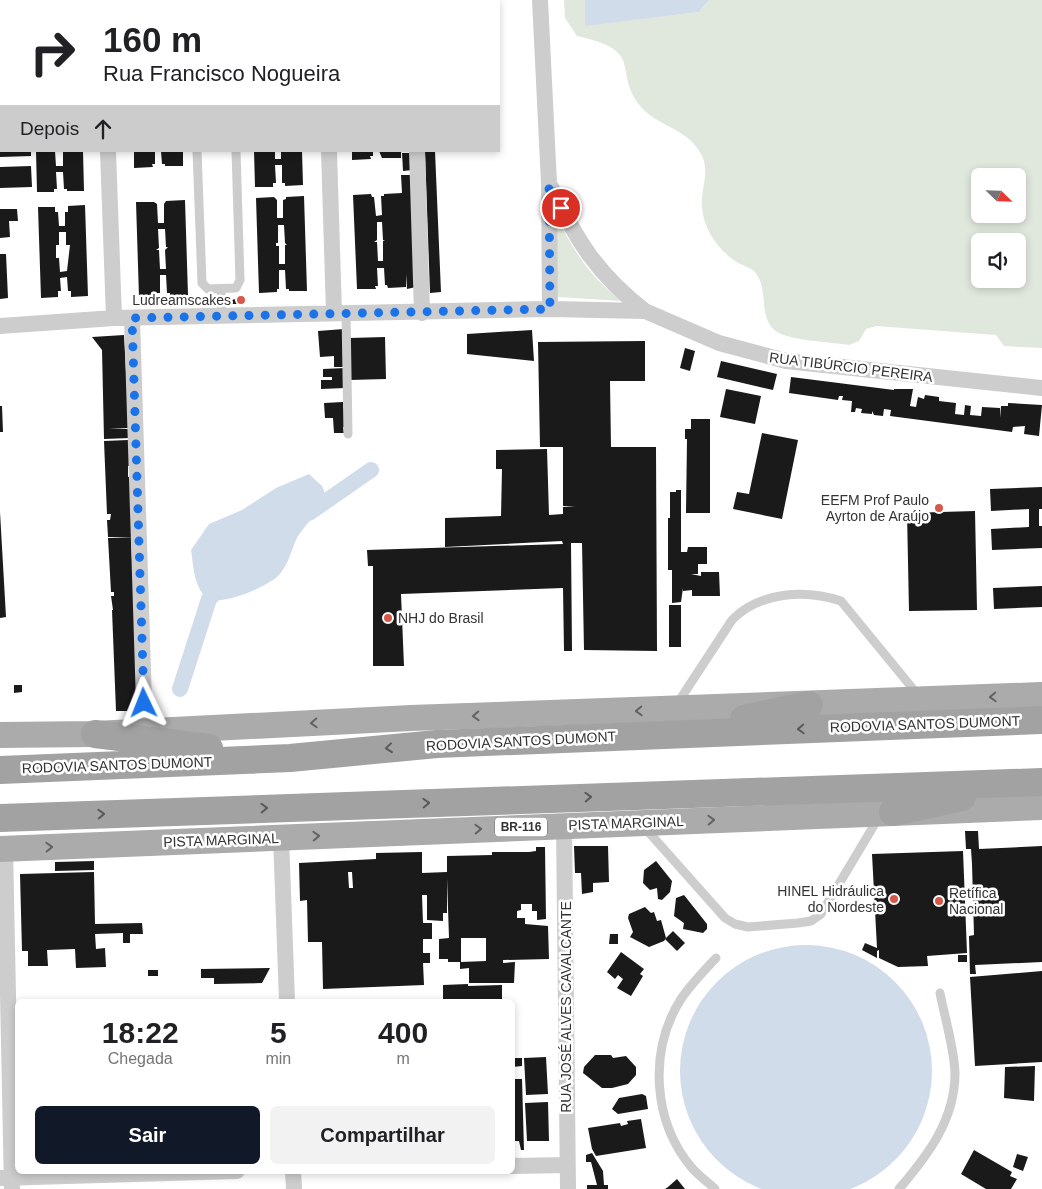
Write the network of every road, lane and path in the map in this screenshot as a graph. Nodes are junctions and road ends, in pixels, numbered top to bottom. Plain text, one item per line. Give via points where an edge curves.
1 (540, 0) edge
2 (108, 152) edge
3 (198, 152) edge
4 (236, 152) edge
5 (329, 152) edge
6 (417, 152) edge
7 (549, 183) junction
8 (221, 289) junction
9 (550, 309) junction
10 (645, 311) junction
11 (340, 313) junction
12 (425, 313) junction
13 (222, 317) junction
14 (114, 318) junction
15 (132, 318) junction
16 (0, 326) edge
17 (1042, 388) edge
18 (348, 434) dead end
19 (1042, 695) edge
20 (921, 699) junction
21 (144, 703) dead end
22 (809, 705) joint
23 (1042, 720) edge
24 (675, 722) junction
25 (95, 734) junction
26 (0, 735) edge
27 (290, 758) junction
28 (0, 770) edge
29 (1037, 782) edge
30 (1042, 807) edge
31 (887, 813) junction
32 (1, 818) edge
33 (640, 822) junction
34 (564, 825) junction
35 (281, 837) junction
36 (2, 849) edge
37 (716, 958) dead end
38 (940, 993) dead end
39 (287, 999) edge
40 (567, 1165) junction
41 (515, 1166) edge
42 (168, 1174) edge
43 (293, 1174) edge
44 (8, 1181) edge
45 (294, 1189) edge
46 (568, 1189) edge
47 (715, 1189) edge
48 (899, 1189) edge

1 - 7 street
2 - 14 street
3 - 8 lane via 202,283 208,289
4 - 8 lane via 240,280 236,288
5 - 11 street
6 - 12 street
7 - 9 street
7 - 10 street via 590,258 621,292
8 - 13 lane
9 - 10 street, RUA TIBÚRCIO PEREIRA
9 - 12 street, RUA TIBÚRCIO PEREIRA
10 - 17 street, RUA TIBÚRCIO PEREIRA via 719,343 786,361
11 - 12 street, RUA TIBÚRCIO PEREIRA
11 - 13 street, RUA TIBÚRCIO PEREIRA
11 - 18 lane
13 - 15 street, RUA TIBÚRCIO PEREIRA
14 - 15 street, RUA TIBÚRCIO PEREIRA
14 - 16 street, RUA TIBÚRCIO PEREIRA
15 - 21 street
19 -> 20 main road
20 - 22 main road
20 - 24 lane via 841,601 823,595 800,594 752,603 732,620
22 - 24 highway
23 -> 24 highway, RODOVIA SANTOS DUMONT
24 -> 25 main road via 411,718
24 -> 27 highway, RODOVIA SANTOS DUMONT
25 - 26 main road
25 - 27 highway
27 - 28 highway, RODOVIA SANTOS DUMONT
29 - 31 highway
32 -> 29 highway, BR-116
30 - 31 main road, PISTA MARGINAL / BR-116
33 -> 31 main road, PISTA MARGINAL / BR-116
31 - 33 lane via 821,914 811,921 748,927 725,918
33 - 34 main road, PISTA MARGINAL / BR-116
35 -> 34 main road, PISTA MARGINAL / BR-116
34 - 40 street, RUA JOSÉ ALVES CAVALCANTE
36 -> 35 main road, PISTA MARGINAL / BR-116
35 - 39 street
36 - 44 street
37 - 47 lane via 682,999 672,1018 663,1042 659,1073 661,1105 671,1135 692,1169
38 - 48 lane via 955,1072 954,1092 939,1138
40 - 41 street
40 - 46 street, RUA JOSÉ ALVES CAVALCANTE
42 - 44 street
43 - 45 street

